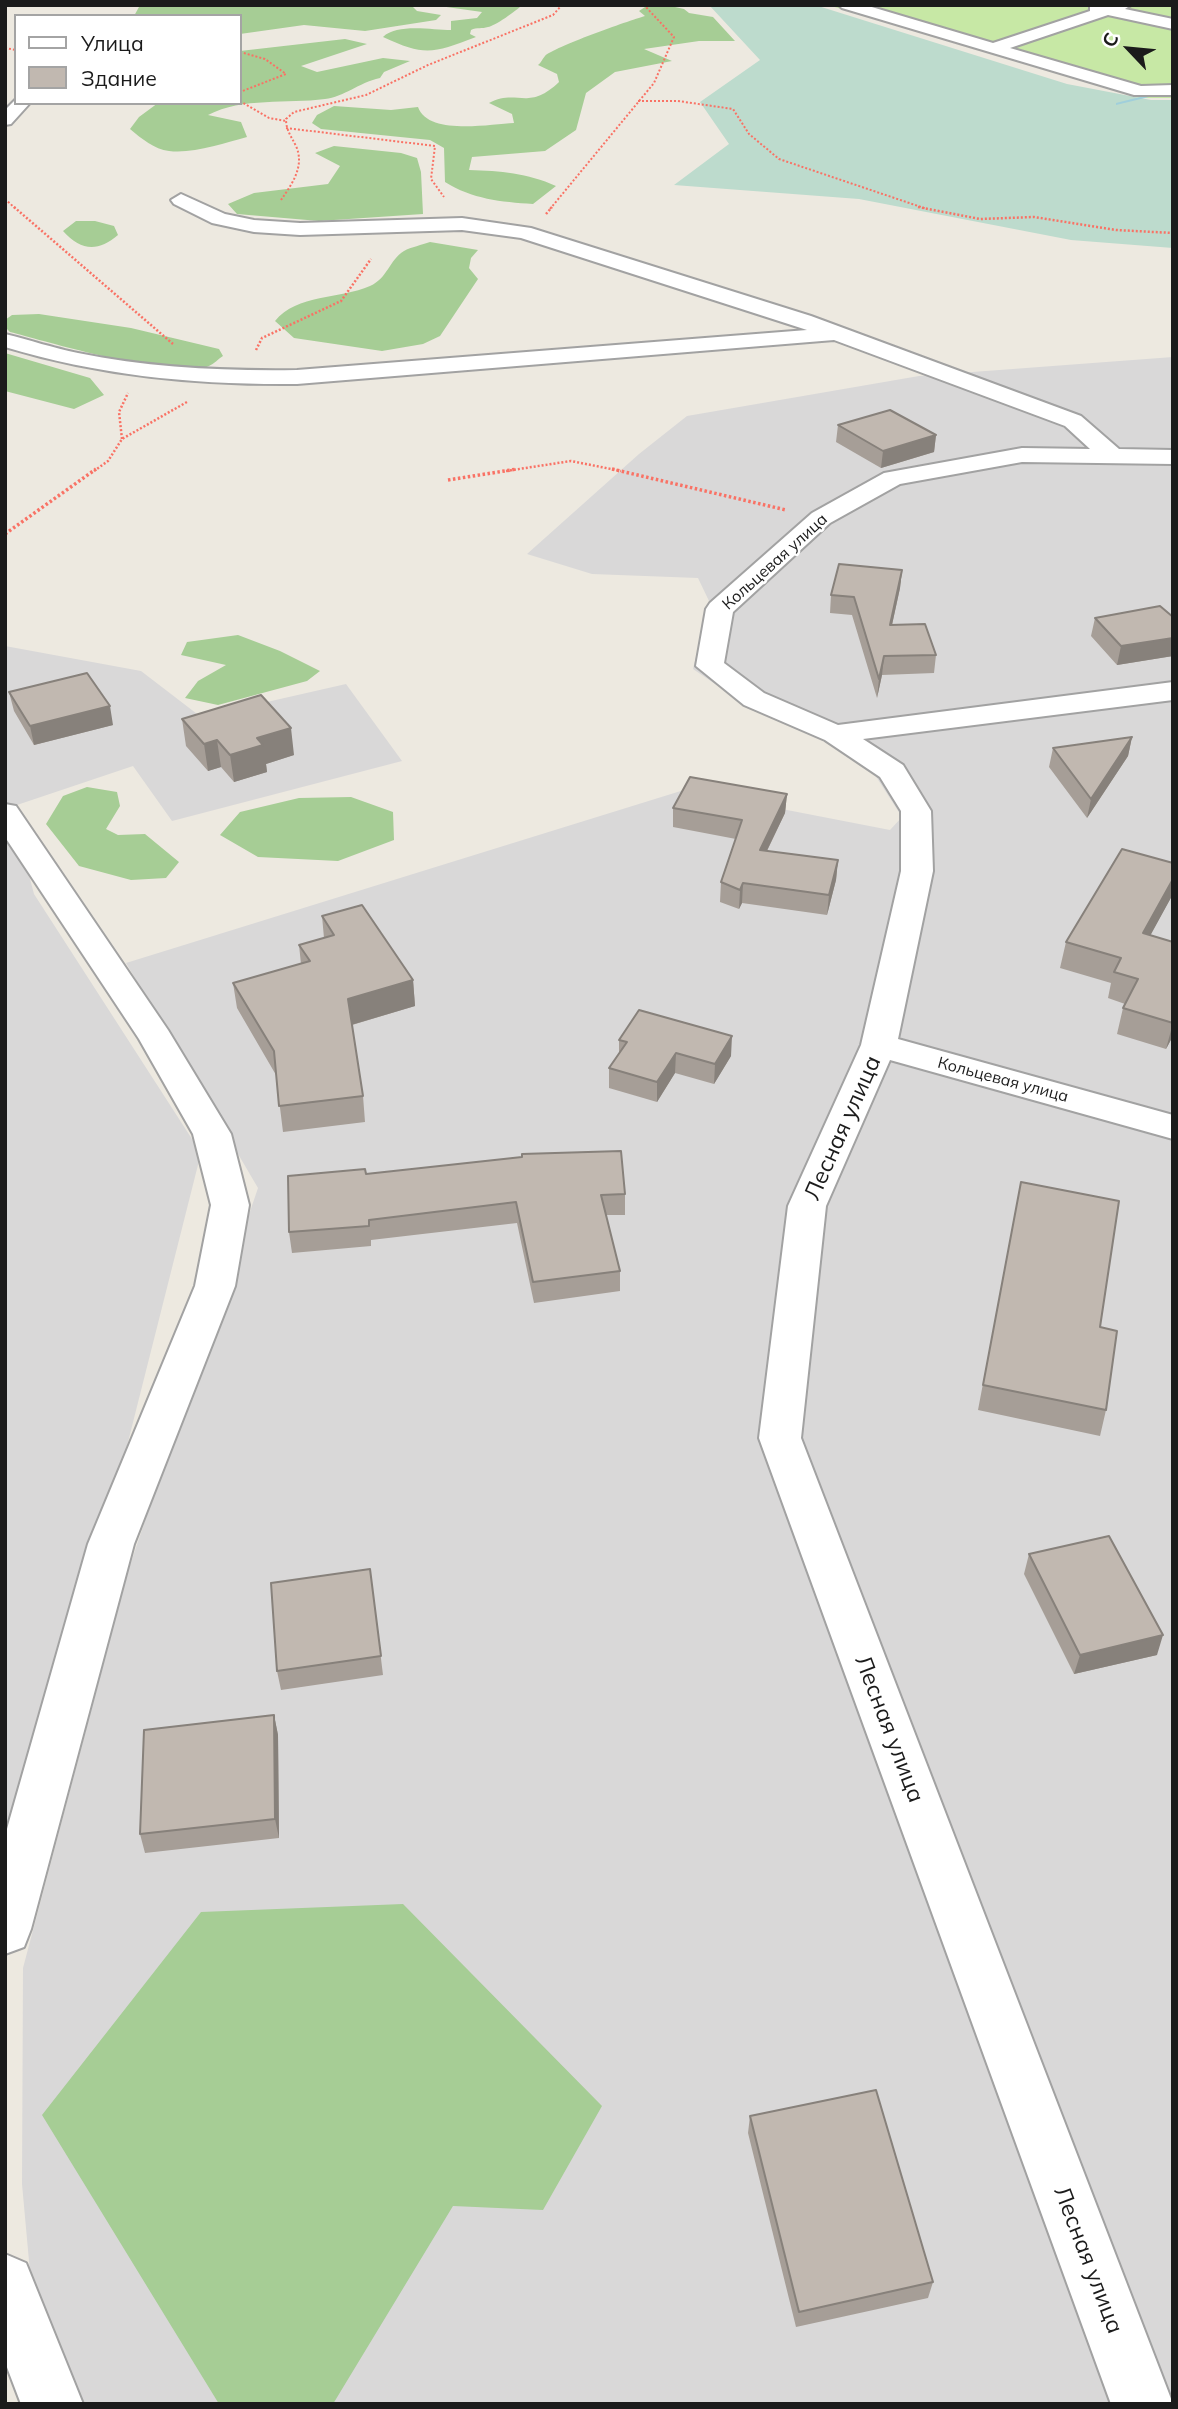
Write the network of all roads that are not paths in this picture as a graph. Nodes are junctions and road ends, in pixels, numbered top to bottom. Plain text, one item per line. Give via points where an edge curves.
1 (847, 5) edge
2 (1087, 5) edge
3 (1116, 8) edge
4 (1173, 24) edge
5 (990, 49) junction
6 (1173, 90) edge
7 (20, 105) edge
8 (5, 120) edge
9 (181, 200) dead end
10 (838, 334) junction
11 (5, 340) edge
12 (1113, 456) junction
13 (1173, 457) edge
14 (1173, 691) edge
15 (835, 734) junction
16 (5, 813) edge
17 (879, 1045) junction
18 (1173, 1127) edge
19 (5, 1929) edge
20 (5, 2284) edge
21 (52, 2404) edge
22 (1142, 2404) edge

1 - 5 street
2 - 3 street
3 - 4 street
3 - 5 street
5 - 6 street via 1140,91
7 - 8 street
9 - 10 street via 219,219 254,226 462,224 531,234
10 - 11 street via 243,378 138,371 72,360
10 - 12 street via 1073,421
12 - 13 street, Кольцевая улица
12 - 15 street, Кольцевая улица via 1022,454 893,478 821,518 720,609 710,666 754,699
14 - 15 street
15 - 17 street, Кольцевая улица via 892,771 916,811 917,872
16 - 19 street via 156,1038 212,1135 230,1205 215,1286 111,1544
17 - 18 street, Кольцевая улица
17 - 22 street, Лесная улица via 807,1206 780,1438
20 - 21 street

